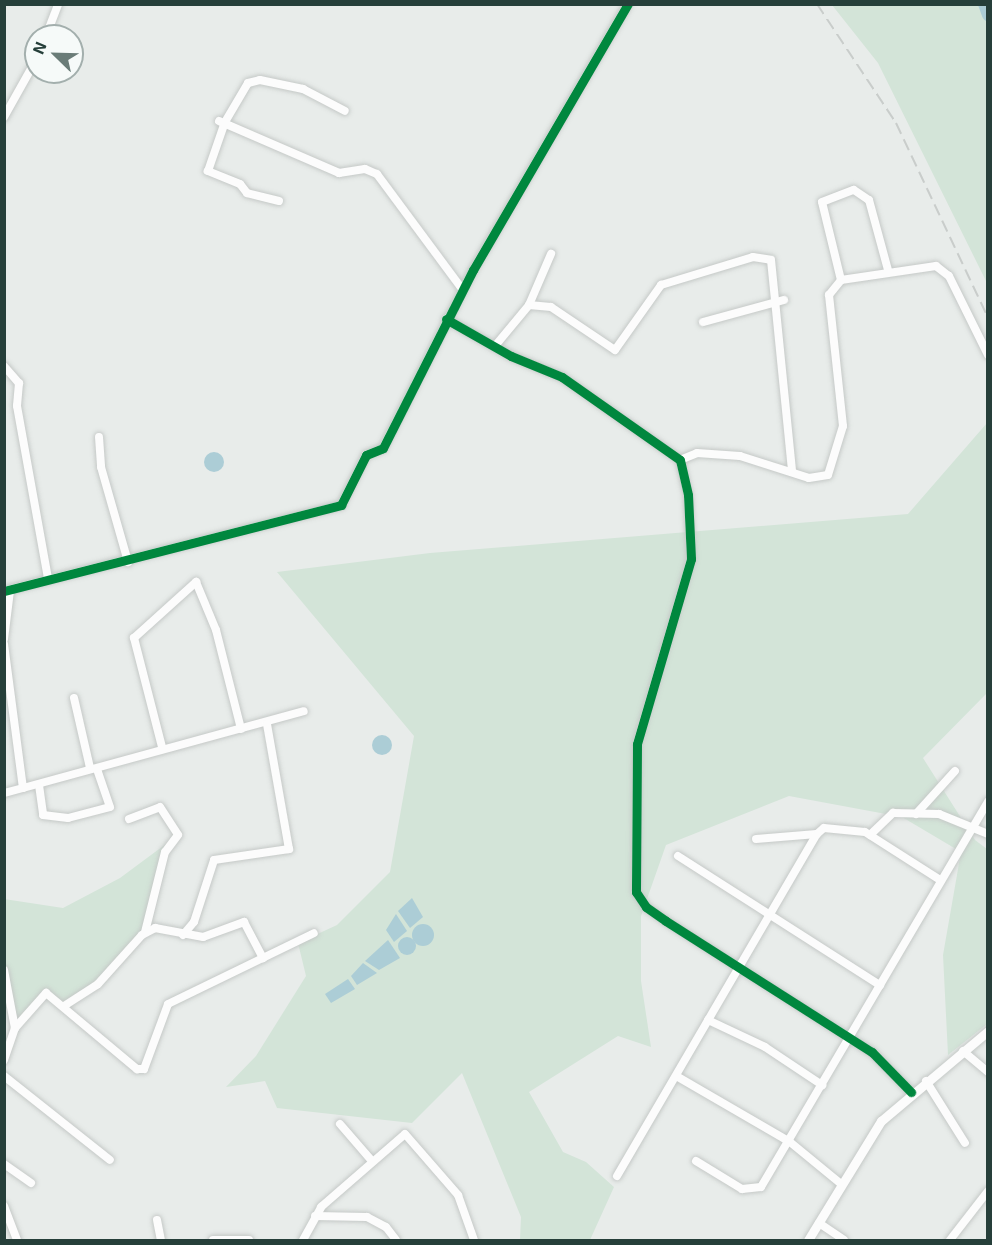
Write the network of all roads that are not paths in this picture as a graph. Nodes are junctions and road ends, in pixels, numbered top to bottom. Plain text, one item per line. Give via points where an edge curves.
1 (58, 4) edge
2 (628, 4) edge
3 (50, 24) edge
4 (24, 81) edge
5 (345, 111) dead end
6 (4, 117) edge
7 (222, 121) junction
8 (279, 201) dead end
9 (551, 254) dead end
10 (888, 270) junction
11 (841, 280) junction
12 (462, 289) junction
13 (780, 302) junction
14 (529, 305) junction
15 (446, 319) junction
16 (703, 322) dead end
17 (495, 346) junction
18 (987, 355) edge
19 (4, 366) edge
20 (99, 437) dead end
21 (680, 460) junction
22 (792, 471) junction
23 (128, 562) junction
24 (48, 578) junction
25 (7, 591) edge
26 (4, 639) edge
27 (4, 644) edge
28 (74, 698) dead end
29 (304, 711) dead end
30 (267, 724) junction
31 (241, 729) junction
32 (162, 747) junction
33 (94, 769) junction
34 (955, 771) dead end
35 (39, 785) junction
36 (23, 788) junction
37 (4, 793) edge
38 (987, 801) edge
39 (915, 814) junction
40 (129, 819) dead end
41 (976, 826) junction
42 (817, 834) junction
43 (987, 834) edge
44 (870, 836) junction
45 (756, 839) dead end
46 (678, 856) dead end
47 (940, 880) junction
48 (769, 914) junction
49 (145, 932) junction
50 (314, 933) dead end
51 (183, 935) junction
52 (263, 958) junction
53 (738, 967) junction
54 (5, 974) edge
55 (880, 985) junction
56 (64, 1006) junction
57 (708, 1020) junction
58 (15, 1028) junction
59 (987, 1031) edge
60 (850, 1035) junction
61 (14, 1040) junction
62 (4, 1041) edge
63 (963, 1051) junction
64 (4, 1060) edge
65 (987, 1072) edge
66 (4, 1077) edge
67 (678, 1077) junction
68 (926, 1081) junction
69 (822, 1085) junction
70 (911, 1092) junction
71 (340, 1124) dead end
72 (790, 1142) junction
73 (965, 1143) dead end
74 (110, 1161) dead end
75 (372, 1161) junction
76 (696, 1161) dead end
77 (4, 1164) edge
78 (617, 1176) dead end
79 (31, 1183) dead end
80 (840, 1183) junction
81 (987, 1191) edge
82 (4, 1206) edge
83 (315, 1216) junction
84 (157, 1220) dead end
85 (819, 1223) junction
86 (17, 1240) edge
87 (161, 1240) edge
88 (213, 1240) edge
89 (249, 1240) edge
90 (303, 1240) edge
91 (396, 1240) edge
92 (474, 1240) edge
93 (808, 1240) edge
94 (844, 1240) edge
95 (950, 1240) edge

1 - 3 street
2 - 12 street
4 - 6 street
5 - 7 street via 303,89 252,80
7 - 8 street via 208,171 240,184 247,193
7 - 12 street via 339,173 365,169 377,174
9 - 14 street
10 - 11 street
10 - 11 street via 869,200 854,190 822,202
10 - 18 street via 936,266 944,271
11 - 22 street via 829,295 842,417 836,459 822,478
12 - 15 street
13 - 14 street via 771,260 753,257 661,285 615,350 551,307
13 - 16 street
13 - 22 street
14 - 17 street
15 - 17 street
15 - 23 street via 383,448 366,455 341,505
17 - 21 street via 592,395
19 - 24 street via 19,383 17,406
20 - 23 street via 101,467
21 - 22 street via 697,453 740,456
21 - 53 street via 688,495 691,559 637,744 636,892 646,907
23 - 24 street
24 - 25 street
25 - 26 street
27 - 36 street
28 - 33 street
29 - 30 street
30 - 31 street
30 - 51 street via 290,849 214,861 197,913
31 - 32 street
31 - 32 street via 216,630 196,582 134,638
32 - 33 street
33 - 35 street
33 - 35 street via 110,807 68,818 43,815
34 - 39 street
35 - 36 street
36 - 37 street
38 - 41 street
39 - 41 street via 939,814
39 - 44 street via 893,813
40 - 49 street via 160,807 178,835 165,852
41 - 43 street
41 - 47 street
42 - 44 street via 824,828 846,827
42 - 45 street
42 - 48 street
44 - 47 street
46 - 48 street
47 - 55 street
48 - 53 street
48 - 55 street
49 - 51 street via 155,928
49 - 56 street via 98,984
50 - 52 street
51 - 52 street via 203,936 244,922
52 - 56 street via 168,1005 144,1069 137,1069
53 - 57 street
53 - 60 street
54 - 58 street
55 - 60 street
56 - 58 street via 46,993
57 - 67 street
57 - 69 street via 765,1047
58 - 61 street
59 - 63 street
60 - 69 street
60 - 70 street via 885,1062
61 - 62 street
61 - 64 street
63 - 65 street
63 - 68 street
66 - 74 street
67 - 72 street
67 - 78 street
68 - 70 street
68 - 73 street
69 - 72 street
70 - 80 street via 881,1121
71 - 75 street
72 - 76 street via 756,1191 742,1189
72 - 80 street
75 - 83 street
75 - 92 street via 400,1135 410,1135 458,1196
77 - 79 street
80 - 85 street
81 - 95 street
82 - 86 street
83 - 90 street
83 - 91 street via 367,1217 386,1227
84 - 87 street
85 - 93 street
85 - 94 street
88 - 89 street

